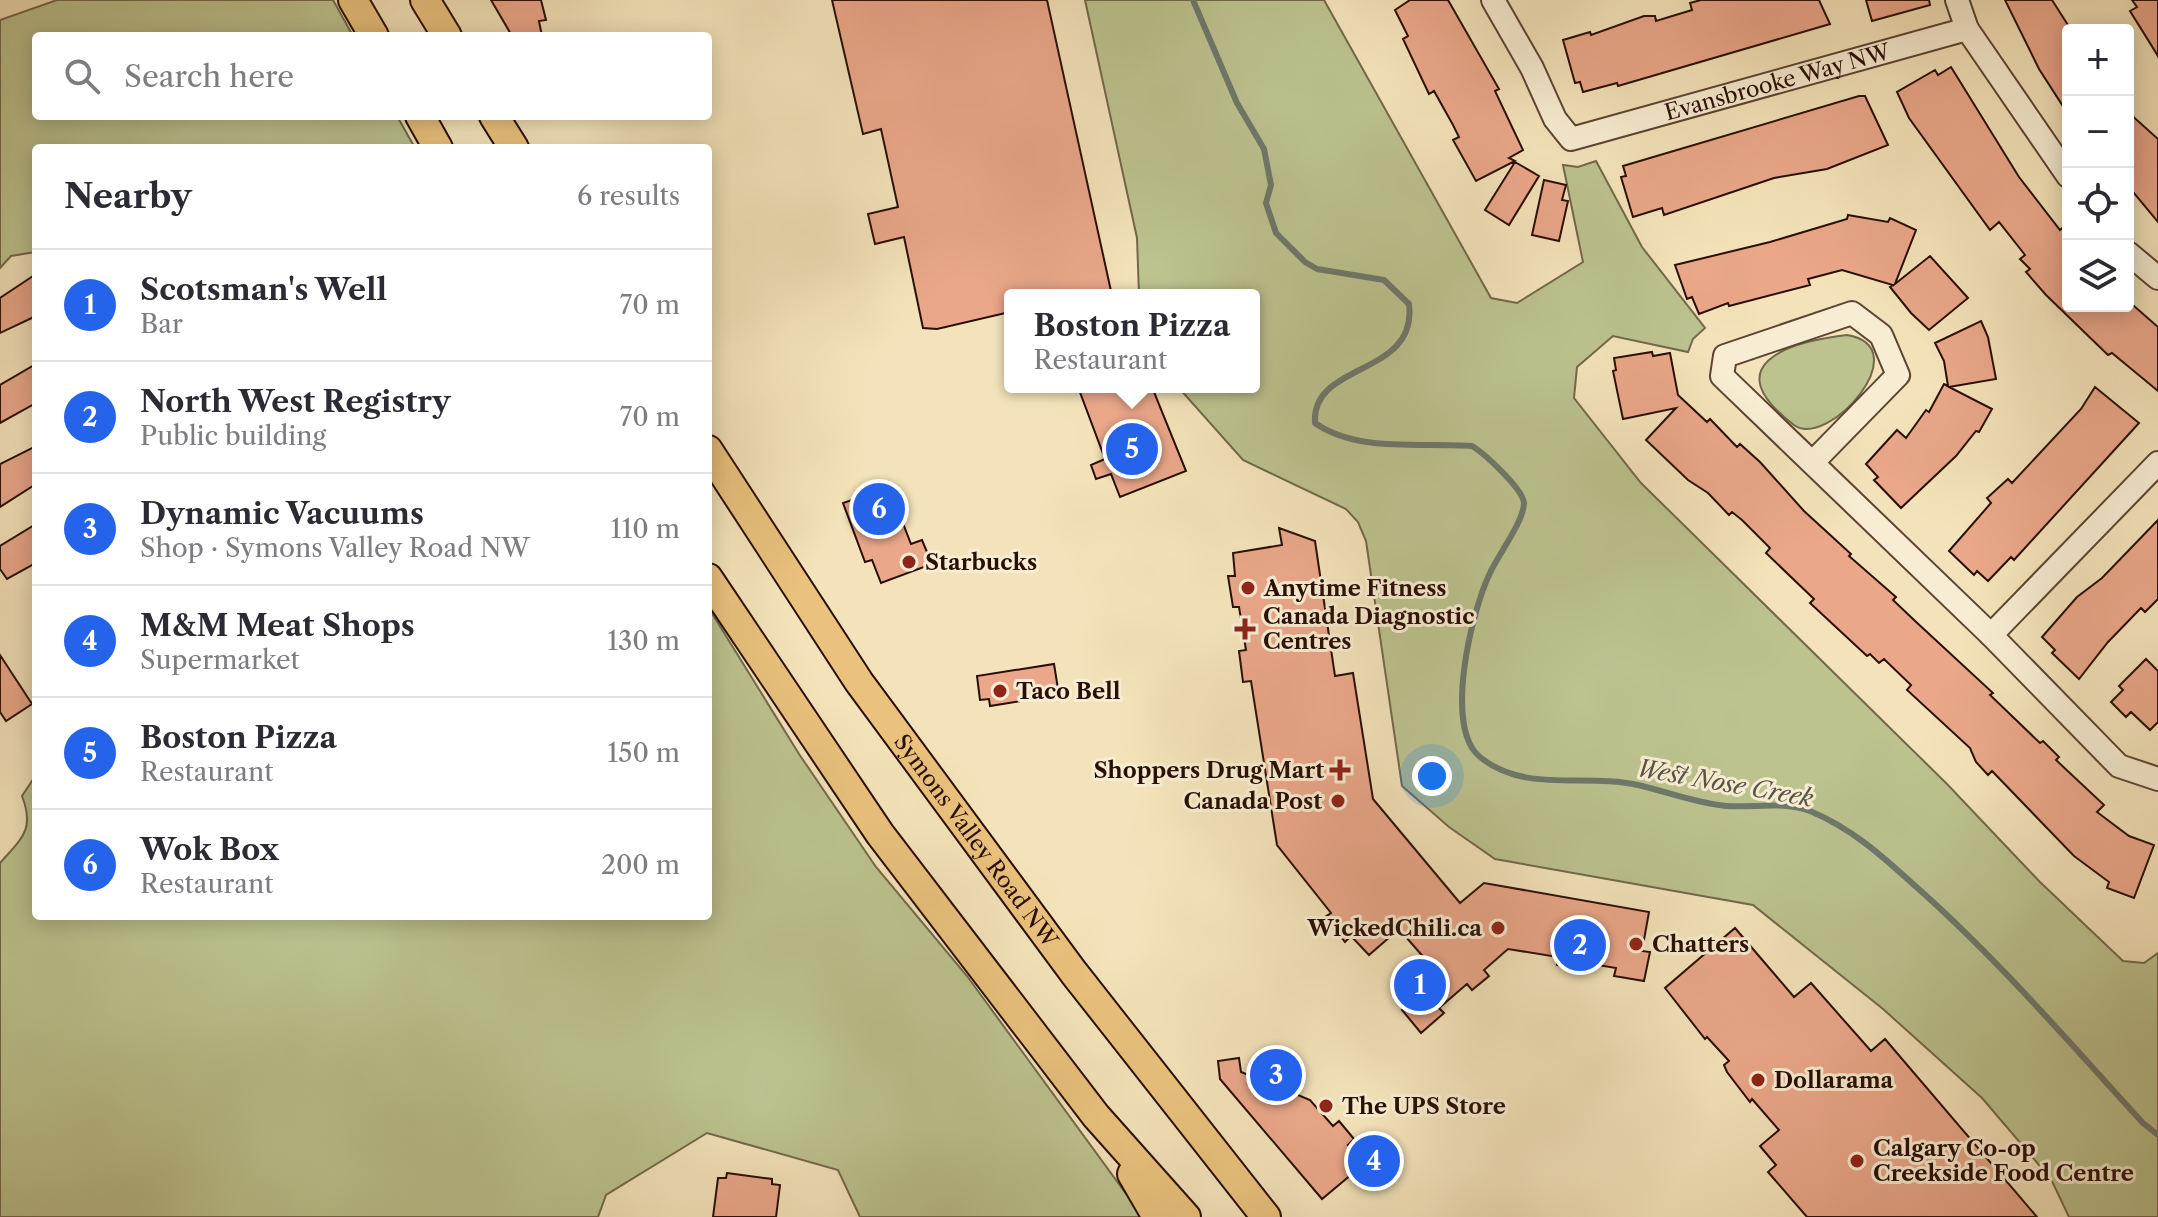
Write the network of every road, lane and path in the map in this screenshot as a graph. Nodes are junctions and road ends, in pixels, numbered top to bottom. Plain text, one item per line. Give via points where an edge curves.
1 (353, 0) edge
2 (425, 0) edge
3 (1493, 0) edge
4 (1957, 0) edge
5 (1967, 29) junction
6 (372, 32) edge
7 (445, 32) edge
8 (422, 120) edge
9 (496, 120) edge
10 (436, 144) edge
11 (512, 144) edge
12 (2063, 168) edge
13 (2134, 258) edge
14 (2158, 278) edge
15 (712, 456) edge
16 (1813, 462) junction
17 (2158, 463) edge
18 (712, 584) edge
19 (1991, 635) junction
20 (2158, 779) edge
21 (1096, 1116) junction
22 (1157, 1217) edge
23 (1186, 1217) edge
24 (1266, 1217) edge

1 - 6 main road
2 - 7 main road
3 - 5 street, Evansbrooke Way NW via 1555,119 1571,139
4 - 5 street
5 - 12 street
8 - 10 main road
9 - 11 main road
13 - 14 street
15 - 24 main road, Symons Valley Road NW via 859,682 1074,973
16 - 16 street via 1898,375 1881,335 1852,313 1725,356 1722,376
16 - 19 street
17 - 19 street
18 - 21 main road via 880,834
19 - 20 street via 2119,766
21 - 22 main road
21 - 23 main road

